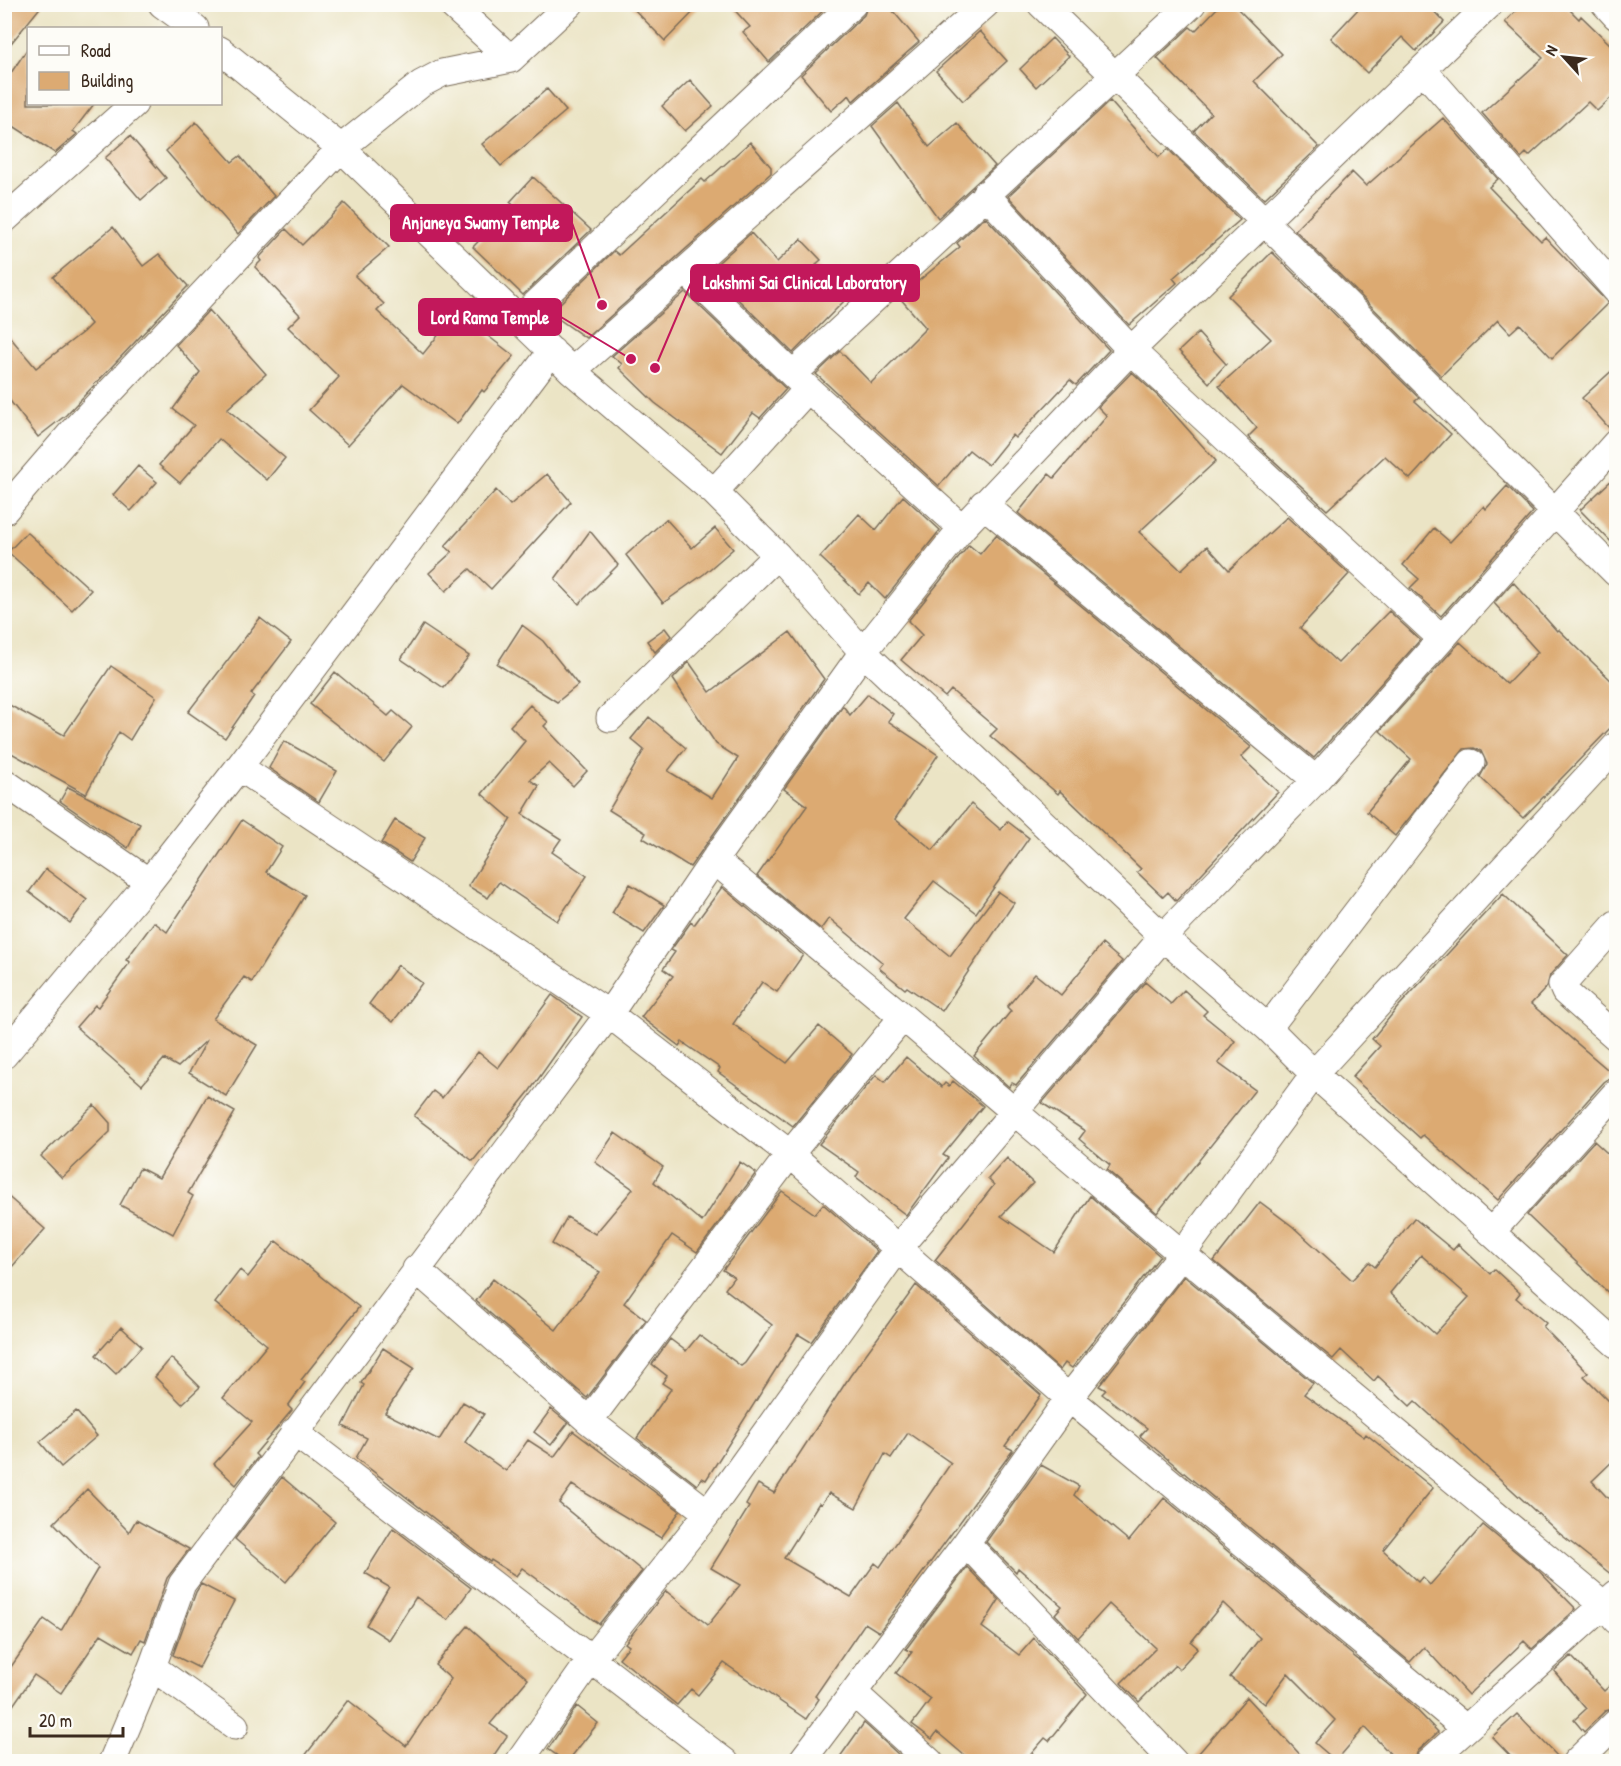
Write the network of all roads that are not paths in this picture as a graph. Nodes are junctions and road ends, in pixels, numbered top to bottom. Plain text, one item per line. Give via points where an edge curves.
1 (162, 4) edge
2 (451, 4) edge
3 (570, 4) edge
4 (853, 4) edge
5 (986, 4) edge
6 (1041, 4) edge
7 (1192, 4) edge
8 (1490, 4) edge
9 (1605, 4) edge
10 (1617, 16) edge
11 (192, 18) edge
12 (222, 52) edge
13 (511, 59) junction
14 (1424, 70) junction
15 (1114, 77) junction
16 (133, 105) edge
17 (341, 148) junction
18 (985, 194) junction
19 (4, 220) edge
20 (1265, 222) junction
21 (686, 271) junction
22 (1617, 290) edge
23 (519, 319) junction
24 (1131, 350) junction
25 (552, 351) junction
26 (572, 371) junction
27 (800, 382) junction
28 (1617, 443) edge
29 (714, 492) junction
30 (982, 504) junction
31 (4, 511) edge
32 (1556, 513) junction
33 (962, 528) junction
34 (777, 555) junction
35 (1617, 573) edge
36 (1441, 638) junction
37 (863, 652) junction
38 (610, 718) dead end
39 (1617, 746) edge
40 (1471, 763) dead end
41 (239, 767) junction
42 (1316, 780) junction
43 (4, 782) edge
44 (714, 861) junction
45 (149, 882) junction
46 (1617, 924) edge
47 (1163, 937) junction
48 (609, 1014) junction
49 (903, 1017) junction
50 (1268, 1028) junction
51 (1617, 1037) edge
52 (4, 1055) edge
53 (1314, 1074) junction
54 (1617, 1093) edge
55 (1015, 1111) junction
56 (790, 1154) junction
57 (1492, 1231) junction
58 (898, 1248) junction
59 (1182, 1254) junction
60 (416, 1269) junction
61 (1617, 1344) edge
62 (1068, 1398) junction
63 (589, 1421) junction
64 (294, 1432) junction
65 (708, 1513) junction
66 (966, 1543) junction
67 (1612, 1606) edge
68 (592, 1658) junction
69 (152, 1667) junction
70 (854, 1693) junction
71 (1617, 1723) edge
72 (235, 1726) dead end
73 (1465, 1728) junction
74 (112, 1761) edge
75 (519, 1761) edge
76 (725, 1761) edge
77 (801, 1761) edge
78 (930, 1761) edge
79 (1174, 1761) edge
80 (1429, 1761) edge
81 (1576, 1761) edge

1 - 11 street
2 - 13 street
3 - 13 street
4 - 23 street
5 - 21 street
6 - 15 street
7 - 15 street
8 - 14 street
9 - 10 street
12 - 17 street
13 - 17 street via 442,73 421,84
14 - 20 street
14 - 22 street
15 - 18 street
15 - 20 street
16 - 19 street
17 - 23 street
17 - 31 street via 73,431
18 - 24 street
18 - 27 street
20 - 24 street
20 - 32 street
21 - 26 street
21 - 27 street
23 - 25 street
24 - 30 street
24 - 36 street
25 - 26 street
25 - 41 street
26 - 29 street
27 - 29 street
27 - 33 street
28 - 32 street
29 - 34 street
30 - 33 street
30 - 42 street
32 - 35 street
32 - 36 street
33 - 37 street
34 - 37 street
34 - 38 street
36 - 42 street
37 - 44 street
37 - 47 street
39 - 53 street
40 - 50 street
41 - 45 street
41 - 48 street
42 - 47 street
43 - 45 street
44 - 48 street
44 - 49 street
45 - 52 street
46 - 51 street via 1562,985 1565,992
47 - 50 street
47 - 55 street
48 - 56 street
48 - 60 street
49 - 55 street
49 - 56 street
50 - 53 street
53 - 57 street
53 - 59 street
54 - 57 street
55 - 58 street
55 - 59 street
56 - 58 street
56 - 63 street
57 - 61 street
58 - 62 street
58 - 65 street
59 - 62 street
59 - 67 street
60 - 63 street
60 - 64 street
62 - 66 street
62 - 73 street
63 - 65 street
64 - 68 street
64 - 69 street via 182,1584
65 - 68 street
66 - 70 street
66 - 79 street
67 - 73 street
68 - 75 street
68 - 76 street
69 - 72 street
69 - 74 street
70 - 77 street
70 - 78 street
71 - 81 street
73 - 80 street

